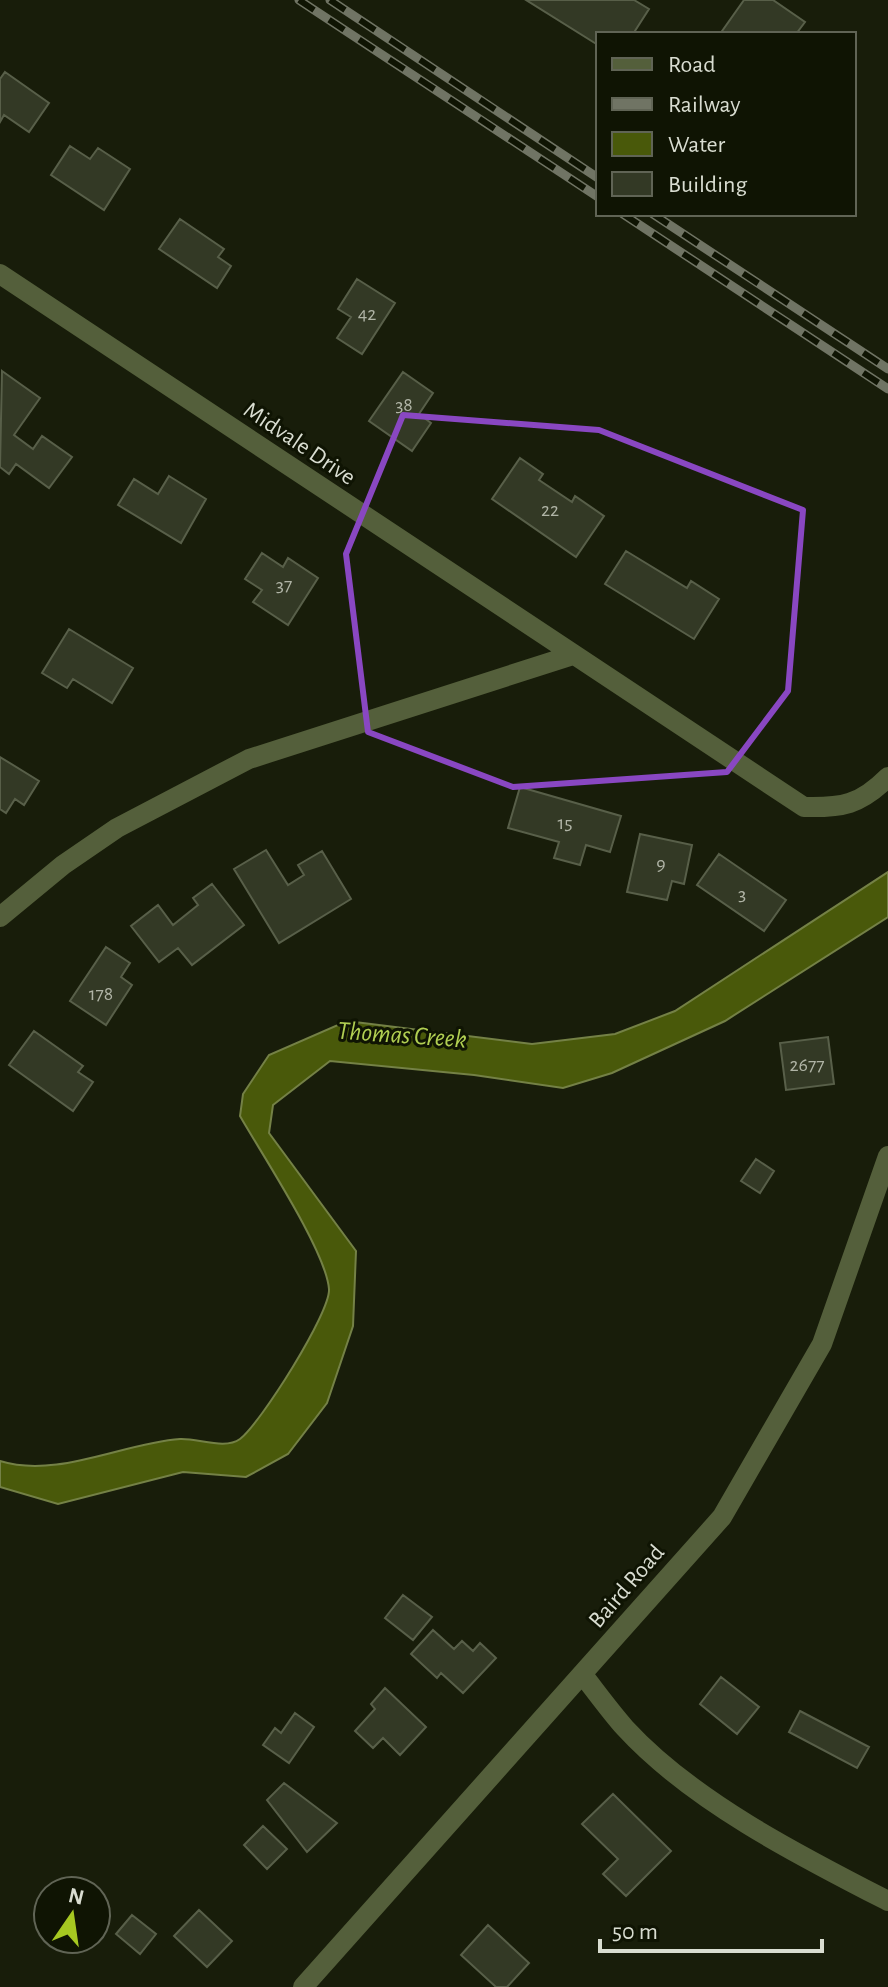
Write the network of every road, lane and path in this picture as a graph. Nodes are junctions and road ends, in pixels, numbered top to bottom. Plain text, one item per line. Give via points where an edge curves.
1 (0, 274) edge
2 (573, 655) junction
3 (888, 777) edge
4 (0, 917) edge
5 (888, 1156) edge
6 (583, 1675) junction
7 (888, 1901) edge
8 (303, 1987) edge

1 - 2 street, Midvale Drive
2 - 3 street, Midvale Drive via 804,807 843,808
2 - 4 street via 249,759 117,828
5 - 6 street, Baird Road via 822,1344 800,1385 722,1517
6 - 7 street via 626,1729 682,1779 760,1830
6 - 8 street, Baird Road

